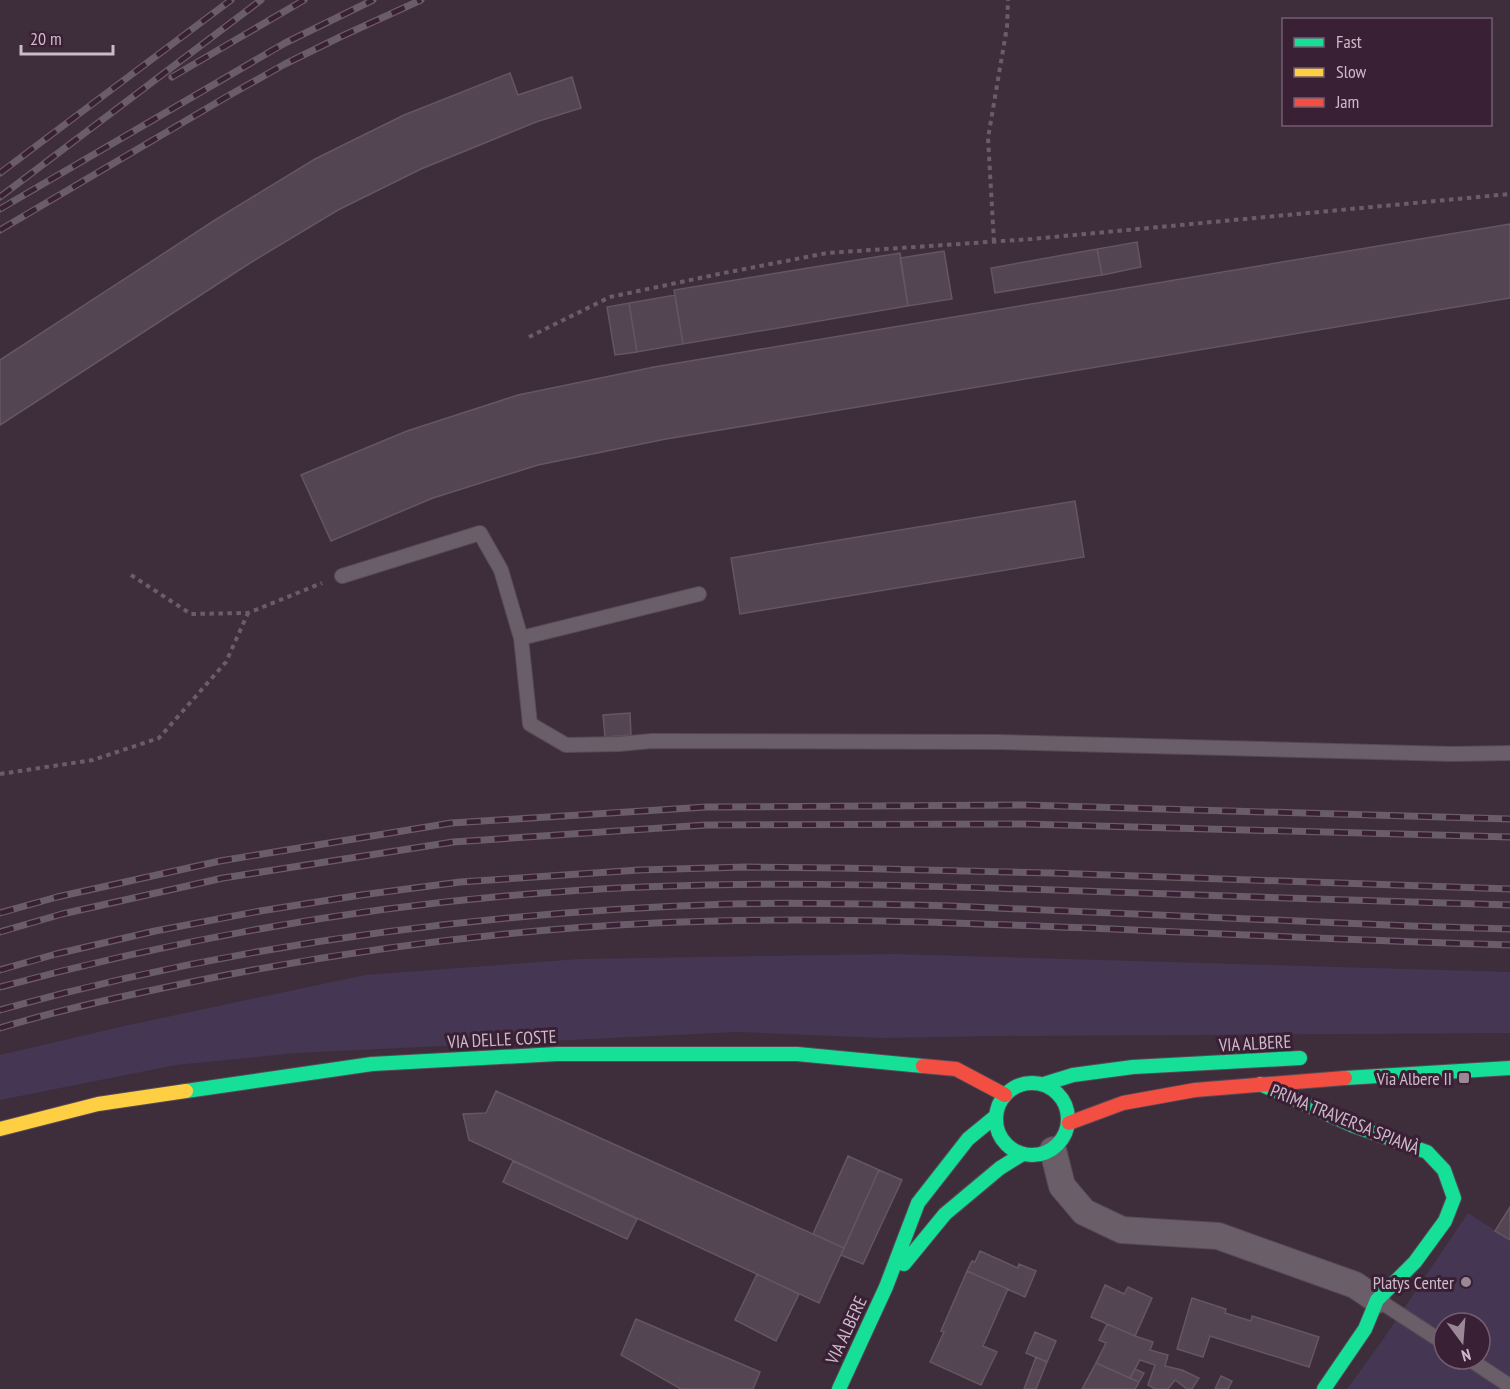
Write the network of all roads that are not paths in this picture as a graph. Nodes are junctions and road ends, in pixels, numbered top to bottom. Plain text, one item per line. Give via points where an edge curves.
1 (342, 576) road end
2 (699, 594) dead end
3 (521, 638) junction
4 (1510, 753) edge
5 (1311, 1058) dead end
6 (1414, 1061) dead end
7 (1510, 1068) edge
8 (1469, 1069) junction
9 (1044, 1084) junction
10 (1260, 1084) junction
11 (1005, 1095) junction
12 (996, 1116) junction
13 (1070, 1123) junction
14 (0, 1130) edge
15 (1053, 1150) junction
16 (1021, 1155) junction
17 (886, 1287) junction
18 (1377, 1300) junction
19 (1432, 1335) edge
20 (1487, 1371) edge
21 (1510, 1386) edge
22 (839, 1389) edge
23 (1324, 1389) edge

1 - 3 lane via 480,533 501,570
2 - 3 lane
3 - 4 lane via 530,724 566,745 652,741 998,742
5 - 9 street, VIA ALBERE via 1134,1067 1073,1075
6 - 8 street
7 - 8 street
8 - 10 street
9 - 11 street, VIA ALBERE via 1017,1086
9 - 13 street via 1058,1093 1067,1107
10 - 13 street via 1123,1103
10 - 18 street, PRIMA TRAVERSA SPIANÀ via 1354,1126 1427,1152 1444,1170 1454,1198 1445,1221 1415,1262
11 - 12 street, VIA ALBERE
11 - 14 street, VIA DELLE COSTE via 956,1069 797,1054 557,1054 372,1064 98,1104
12 - 16 street via 1002,1139
12 - 17 street, VIA ALBERE via 968,1139 918,1203
13 - 15 street via 1064,1139
15 - 16 street, VIA ALBERE via 1038,1156
15 - 18 street via 1062,1185 1084,1212 1122,1230 1218,1236 1355,1285
16 - 17 street, VIA ALBERE via 945,1214
17 - 22 street, VIA ALBERE
18 - 19 lane
18 - 23 street, PRIMA TRAVERSA SPIANÀ via 1365,1329
20 - 21 lane

